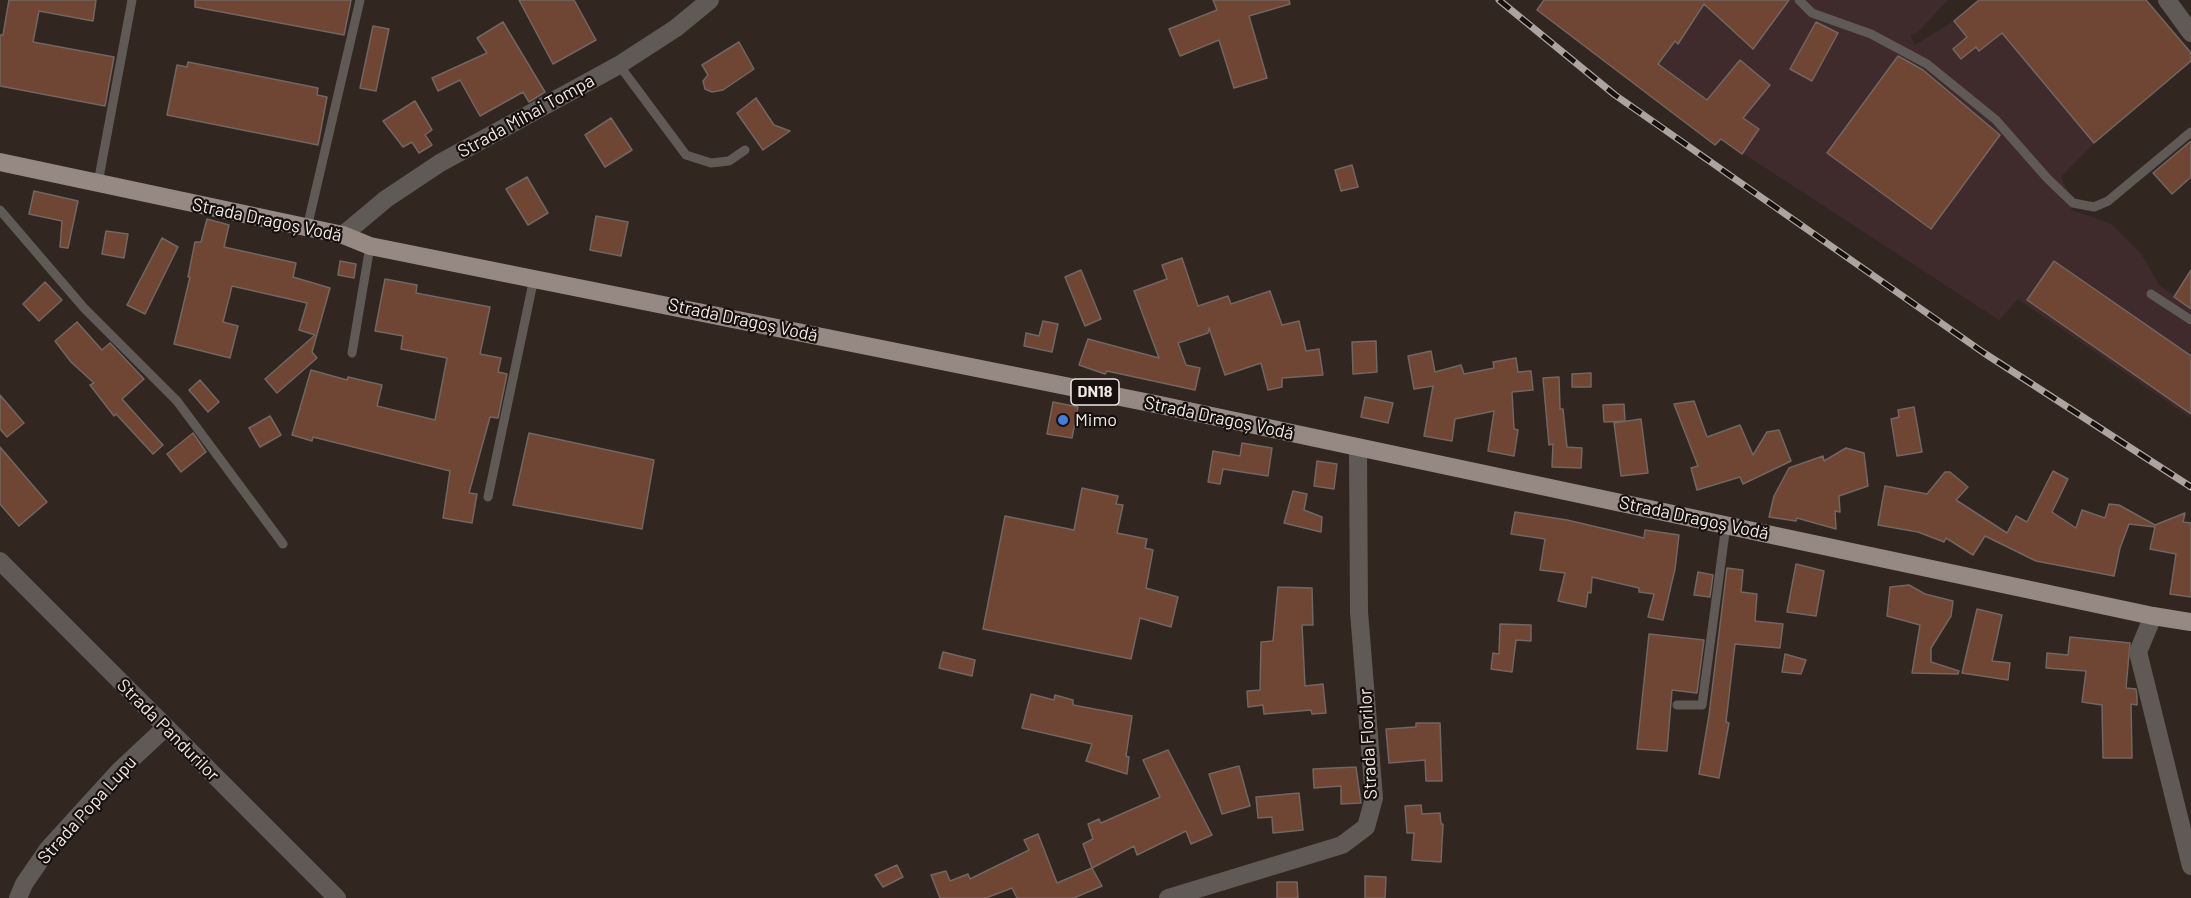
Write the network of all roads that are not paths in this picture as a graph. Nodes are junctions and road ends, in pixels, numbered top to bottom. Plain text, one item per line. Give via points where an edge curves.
1 (132, 0) edge
2 (360, 0) edge
3 (710, 0) edge
4 (1799, 0) edge
5 (2167, 0) edge
6 (2191, 33) edge
7 (619, 65) junction
8 (2191, 132) edge
9 (745, 150) dead end
10 (0, 162) edge
11 (98, 183) junction
12 (0, 210) edge
13 (307, 228) junction
14 (343, 235) junction
15 (370, 246) junction
16 (534, 278) junction
17 (2151, 294) dead end
18 (2191, 320) edge
19 (352, 353) dead end
20 (1358, 448) junction
21 (488, 497) dead end
22 (1726, 525) junction
23 (283, 544) dead end
24 (0, 561) edge
25 (2152, 616) junction
26 (2191, 622) edge
27 (1677, 705) dead end
28 (165, 728) junction
29 (2191, 866) edge
30 (18, 898) edge
31 (338, 898) edge
32 (1168, 898) edge

1 - 11 lane
2 - 13 lane
3 - 7 street, Strada Mihai Tompa via 676,28
4 - 8 lane via 1812,14 1871,34 1927,64 1996,120 2073,203 2094,207 2108,201
5 - 6 street
7 - 9 lane via 686,155 711,163 729,161
7 - 14 street, Strada Mihai Tompa via 440,163 386,199
10 - 11 main road, Strada Dragoș Vodă / DN18
11 - 13 main road, Strada Dragoș Vodă / DN18
12 - 23 lane via 84,308 177,401
13 - 14 main road, Strada Dragoș Vodă / DN18
14 - 15 main road, Strada Dragoș Vodă / DN18
15 - 16 main road, Strada Dragoș Vodă / DN18
15 - 19 lane
16 - 20 main road, Strada Dragoș Vodă / DN18
16 - 21 lane
17 - 18 lane
20 - 22 main road, Strada Dragoș Vodă / DN18
20 - 32 street, Strada Florilor via 1359,612 1374,798 1366,827 1342,845
22 - 25 main road, Strada Dragoș Vodă / DN18
22 - 27 lane via 1702,705
24 - 28 street, Strada Pandurilor
25 - 26 main road, Strada Dragoș Vodă / DN18
25 - 29 street via 2138,652
28 - 30 street, Strada Popa Lupu via 119,771 48,849
28 - 31 street, Strada Pandurilor

